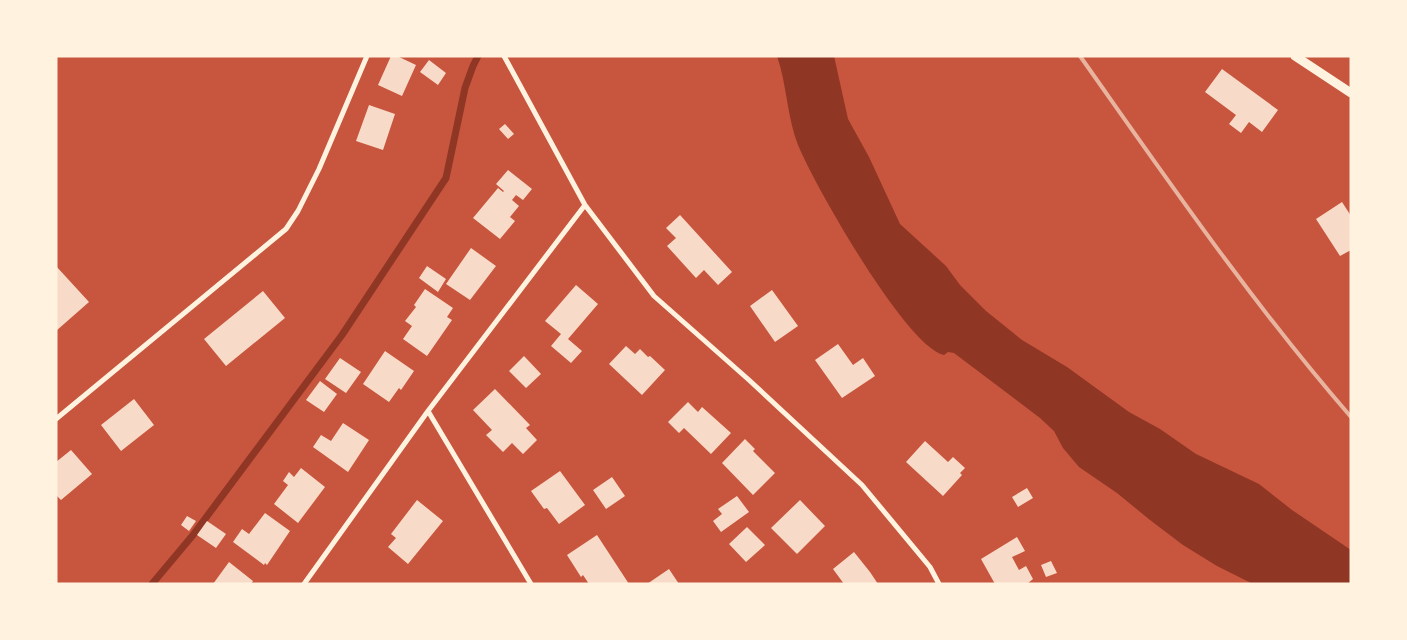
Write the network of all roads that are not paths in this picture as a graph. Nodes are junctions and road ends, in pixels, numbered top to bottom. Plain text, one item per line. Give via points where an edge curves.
1 (367, 56) edge
2 (504, 56) edge
3 (1294, 56) edge
4 (1351, 93) edge
5 (585, 205) junction
6 (428, 411) junction
7 (56, 419) edge
8 (304, 584) edge
9 (531, 584) edge
10 (939, 584) edge

1 - 7 street via 319,169 286,230
2 - 5 street
3 - 4 street
5 - 6 street
5 - 10 street via 654,296 862,485 930,567
6 - 8 street
6 - 9 street

